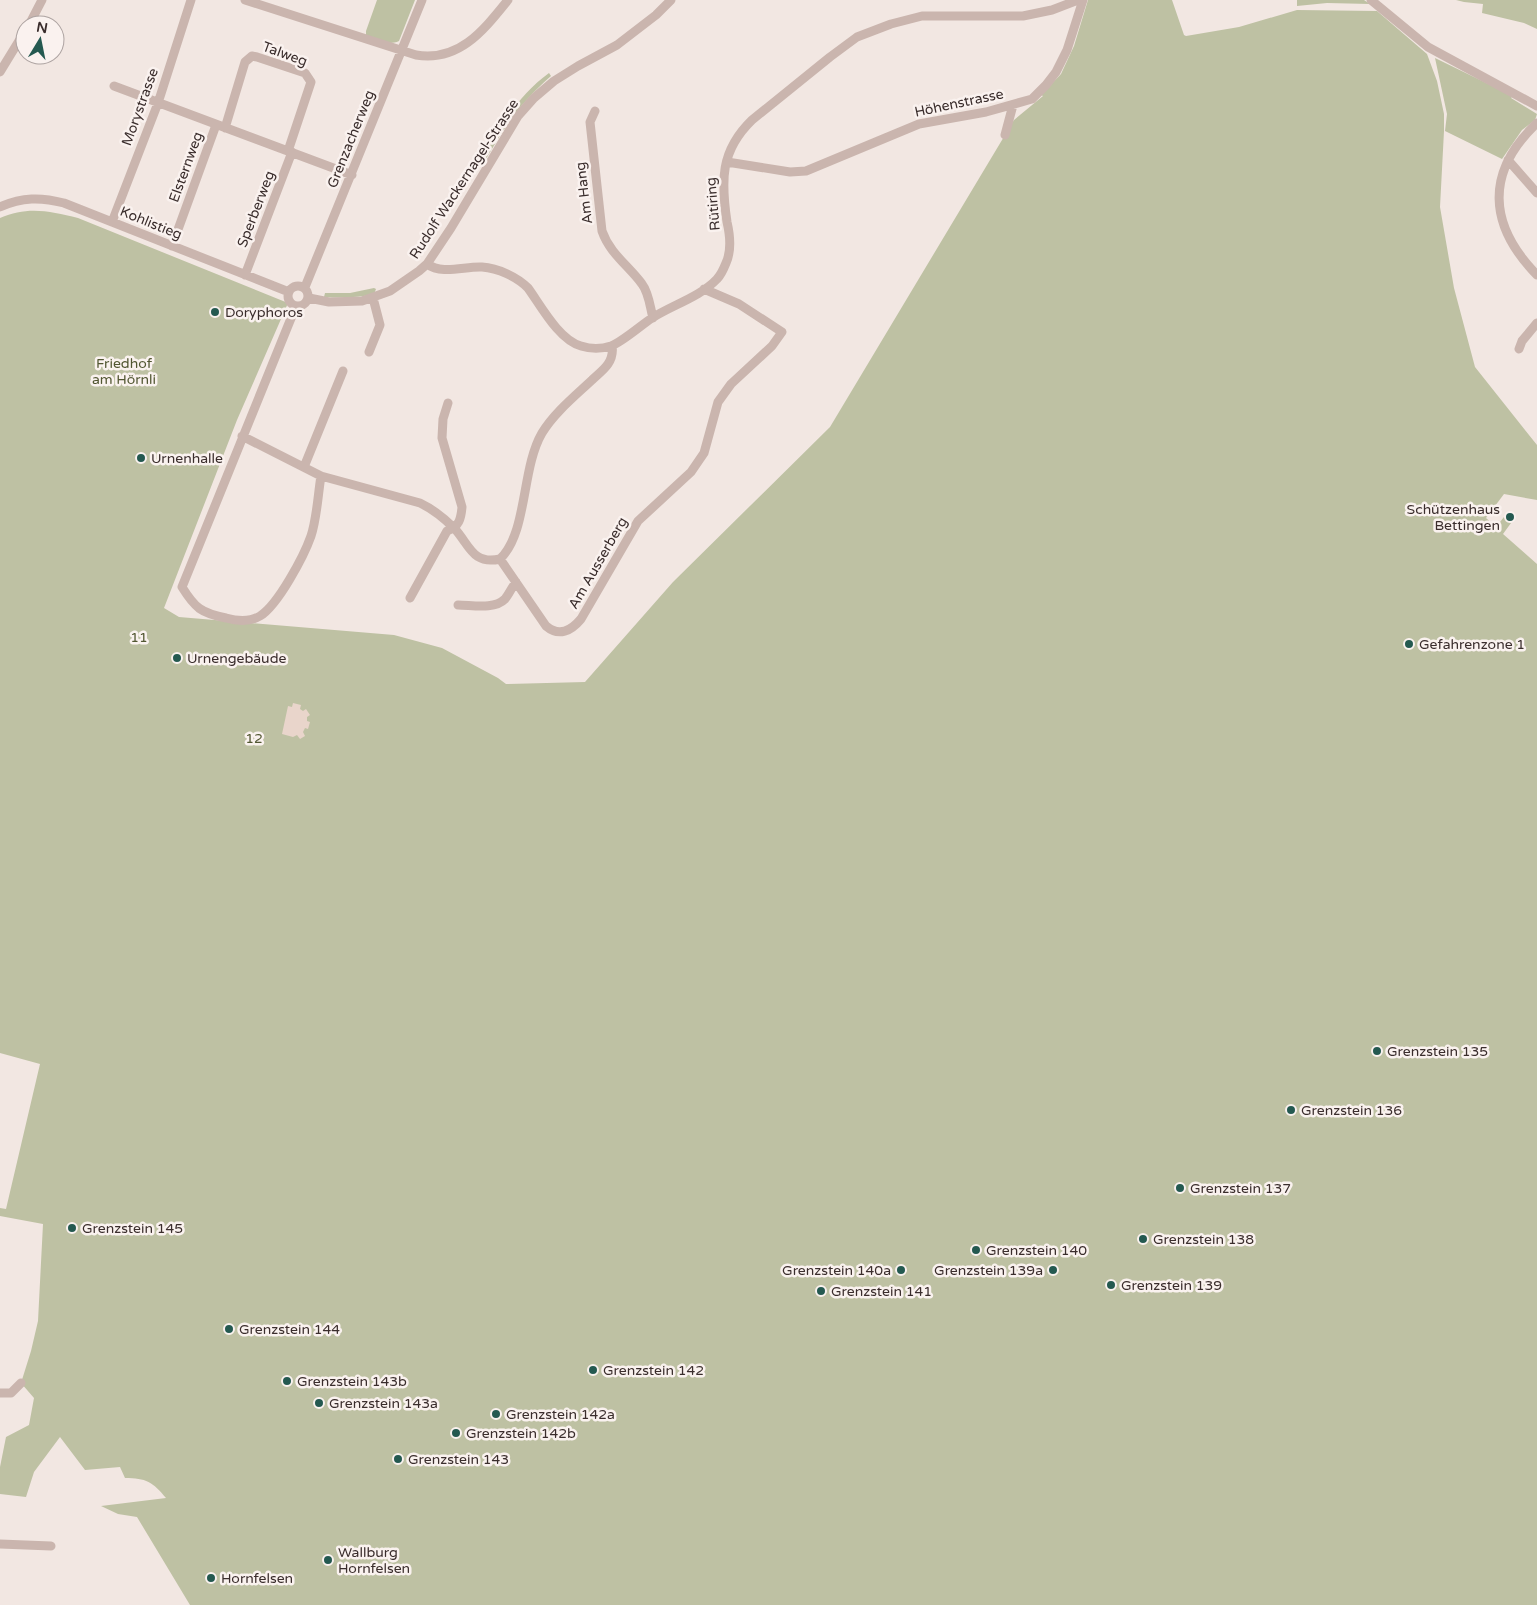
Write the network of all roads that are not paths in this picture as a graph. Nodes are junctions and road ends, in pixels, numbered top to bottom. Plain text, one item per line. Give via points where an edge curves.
1 (42, 0) edge
2 (191, 0) edge
3 (245, 0) edge
4 (422, 0) edge
5 (508, 0) edge
6 (671, 0) edge
7 (1078, 0) edge
8 (1083, 0) edge
9 (1371, 0) edge
10 (34, 15) edge
11 (15, 44) edge
12 (402, 49) junction
13 (4, 59) edge
14 (0, 72) edge
15 (114, 86) dead end
16 (158, 102) junction
17 (1013, 105) junction
18 (1537, 106) edge
19 (595, 111) dead end
20 (1537, 123) edge
21 (221, 126) junction
22 (1005, 135) dead end
23 (290, 152) junction
24 (1508, 160) junction
25 (727, 162) junction
26 (352, 175) junction
27 (1537, 192) edge
28 (0, 207) edge
29 (112, 222) junction
30 (172, 246) junction
31 (428, 264) junction
32 (245, 275) junction
33 (1537, 275) edge
34 (305, 287) junction
35 (704, 289) junction
36 (289, 292) junction
37 (309, 298) junction
38 (373, 298) junction
39 (296, 306) junction
40 (653, 318) junction
41 (1537, 324) edge
42 (1521, 345) dead end
43 (612, 346) junction
44 (369, 352) dead end
45 (343, 371) dead end
46 (448, 403) dead end
47 (242, 436) junction
48 (304, 467) junction
49 (321, 476) junction
50 (454, 529) junction
51 (500, 559) junction
52 (516, 582) junction
53 (410, 598) dead end
54 (458, 605) dead end
55 (21, 1383) dead end
56 (0, 1393) edge
57 (0, 1544) edge
58 (51, 1546) dead end

1 - 10 street
2 - 16 street, Morystrasse
3 - 12 street
4 - 12 street, Grenzacherweg
5 - 12 street via 486,26 449,54 416,55
6 - 31 street, Rudolf Wackernagel-Strasse via 617,46 554,81 534,98 518,116
7 - 25 street, Rütiring via 1023,16 922,16 858,37 752,120 735,140
8 - 17 street, Höhenstrasse via 1067,50 1056,72 1032,99
9 - 18 street via 1428,47
11 - 13 street
12 - 26 street, Grenzacherweg
13 - 14 street
15 - 16 street
16 - 21 street
16 - 29 street, Morystrasse
17 - 22 street
17 - 25 street, Höhenstrasse via 919,124 806,171 790,172
19 - 40 street, Am Hang via 590,122 602,231 621,262 642,284
20 - 24 street via 1514,147
21 - 23 street
21 - 23 street, Talweg via 248,58 257,57 304,73 311,82
21 - 30 street, Elsternweg
23 - 26 street
23 - 32 street, Sperberweg
24 - 27 street
24 - 33 street via 1500,183 1500,208 1507,235
25 - 35 street, Rütiring via 723,173 723,194 730,250 718,279
26 - 34 street, Grenzacherweg
28 - 29 street, Kohlistieg via 25,199 52,200
29 - 30 street, Kohlistieg
30 - 32 street, Kohlistieg
31 - 38 street, Rudolf Wackernagel-Strasse
31 - 43 street via 441,269 482,267 497,270 522,282 568,341 582,347
32 - 36 street, Kohlistieg
34 - 36 street via 295,286
34 - 37 street
35 - 40 street, Rütiring
35 - 52 street, Am Ausserberg via 739,304 782,332 772,346 731,384 718,402 704,453 691,472 638,521 576,626 568,631 552,631
36 - 39 street via 289,299
37 - 38 street, Rudolf Wackernagel-Strasse via 338,302
37 - 39 street
38 - 44 street via 380,325
39 - 47 street
40 - 43 street, Rütiring
41 - 42 street
43 - 51 street via 608,365 555,416 542,434 532,459 516,533 510,548
45 - 48 street
46 - 50 street via 442,438 462,506 460,520
47 - 48 street
47 - 49 street via 182,587 197,608 212,616 244,620 259,616 270,607 293,574 311,536
48 - 49 street
49 - 50 street via 420,503
50 - 51 street via 475,556 483,560
50 - 53 street via 447,531
51 - 52 street, Am Ausserberg
52 - 54 street via 498,604
55 - 56 street via 11,1393
57 - 58 street

